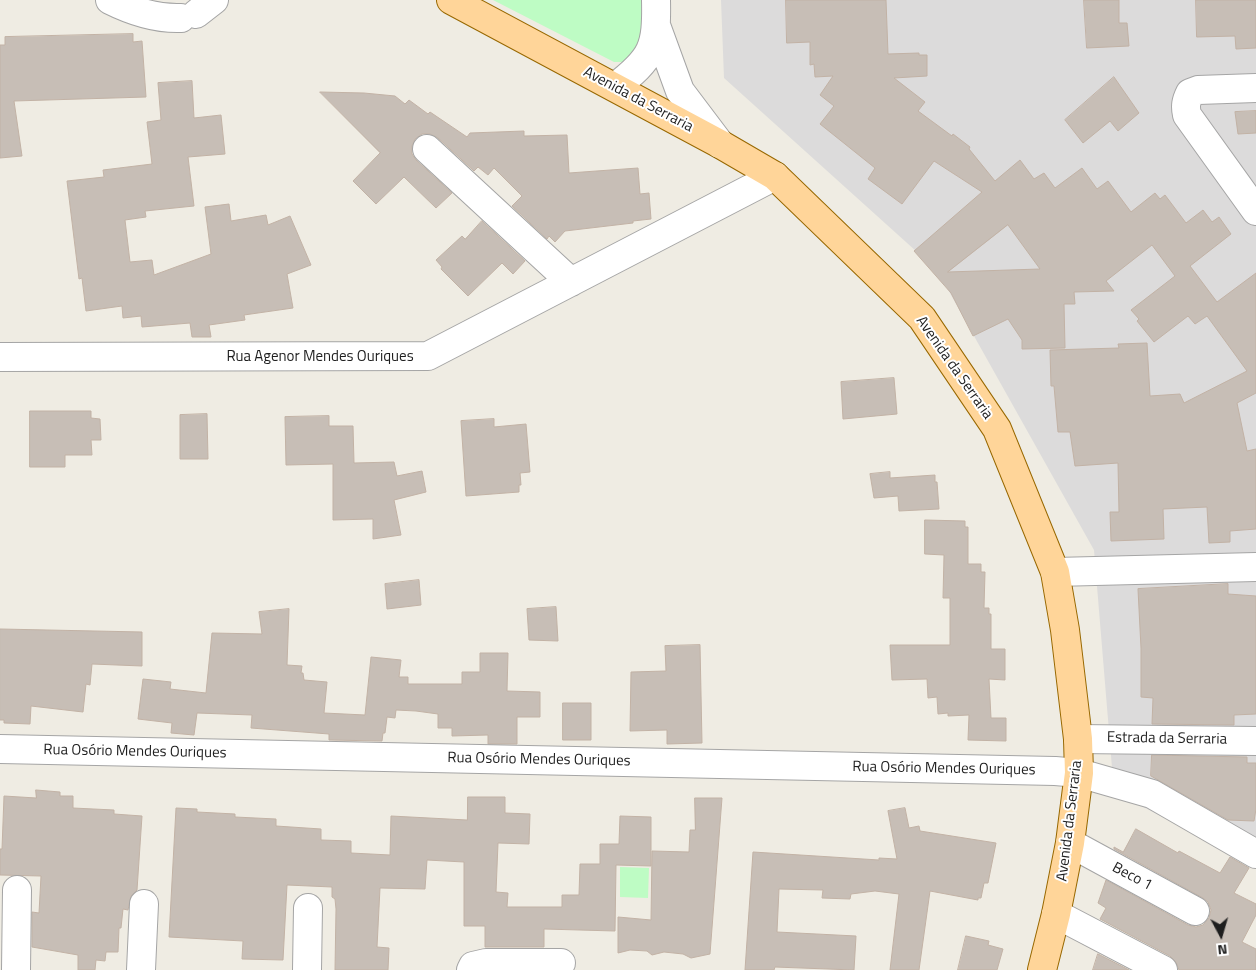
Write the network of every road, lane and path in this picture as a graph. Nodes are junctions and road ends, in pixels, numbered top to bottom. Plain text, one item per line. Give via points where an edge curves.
1 (110, 0) edge
2 (451, 0) edge
3 (656, 0) edge
4 (198, 10) edge
5 (657, 28) junction
6 (615, 87) junction
7 (1256, 88) edge
8 (720, 144) junction
9 (427, 149) dead end
10 (775, 176) junction
11 (1256, 211) edge
12 (571, 282) junction
13 (0, 357) edge
14 (1256, 567) edge
15 (1054, 572) junction
16 (1078, 739) junction
17 (1256, 741) edge
18 (0, 749) edge
19 (1079, 773) junction
20 (1070, 844) junction
21 (1256, 854) edge
22 (17, 890) dead end
23 (144, 904) dead end
24 (308, 908) dead end
25 (1195, 911) dead end
26 (1056, 914) junction
27 (561, 963) dead end
28 (16, 970) edge
29 (141, 970) edge
30 (306, 970) edge
31 (471, 970) edge
32 (1042, 970) edge
33 (1163, 970) edge

1 - 4 street via 130,11 170,18
2 - 6 main road, Avenida da Serraria
3 - 5 street
5 - 6 street via 650,52 636,71
5 - 8 street via 680,91
6 - 8 main road, Avenida da Serraria
7 - 11 street via 1198,90 1190,93 1185,108
8 - 10 main road, Avenida da Serraria
9 - 12 street
10 - 12 street, Rua Agenor Mendes Ouriques
10 - 15 main road, Avenida da Serraria via 922,318 997,429
12 - 13 street, Rua Agenor Mendes Ouriques via 428,356
14 - 15 street
15 - 16 main road, Avenida da Serraria via 1065,630
16 - 17 street, Estrada da Serraria
16 - 19 main road, Avenida da Serraria
18 - 19 street, Rua Osório Mendes Ouriques
19 - 20 main road, Avenida da Serraria
19 - 21 street, Rua Osório Mendes Ouriques via 1152,794
20 - 25 street, Beco 1
20 - 26 main road, Avenida da Serraria
22 - 28 street
23 - 29 street
24 - 30 street
26 - 32 main road, Avenida da Serraria
26 - 33 street
27 - 31 street via 486,964 473,966

